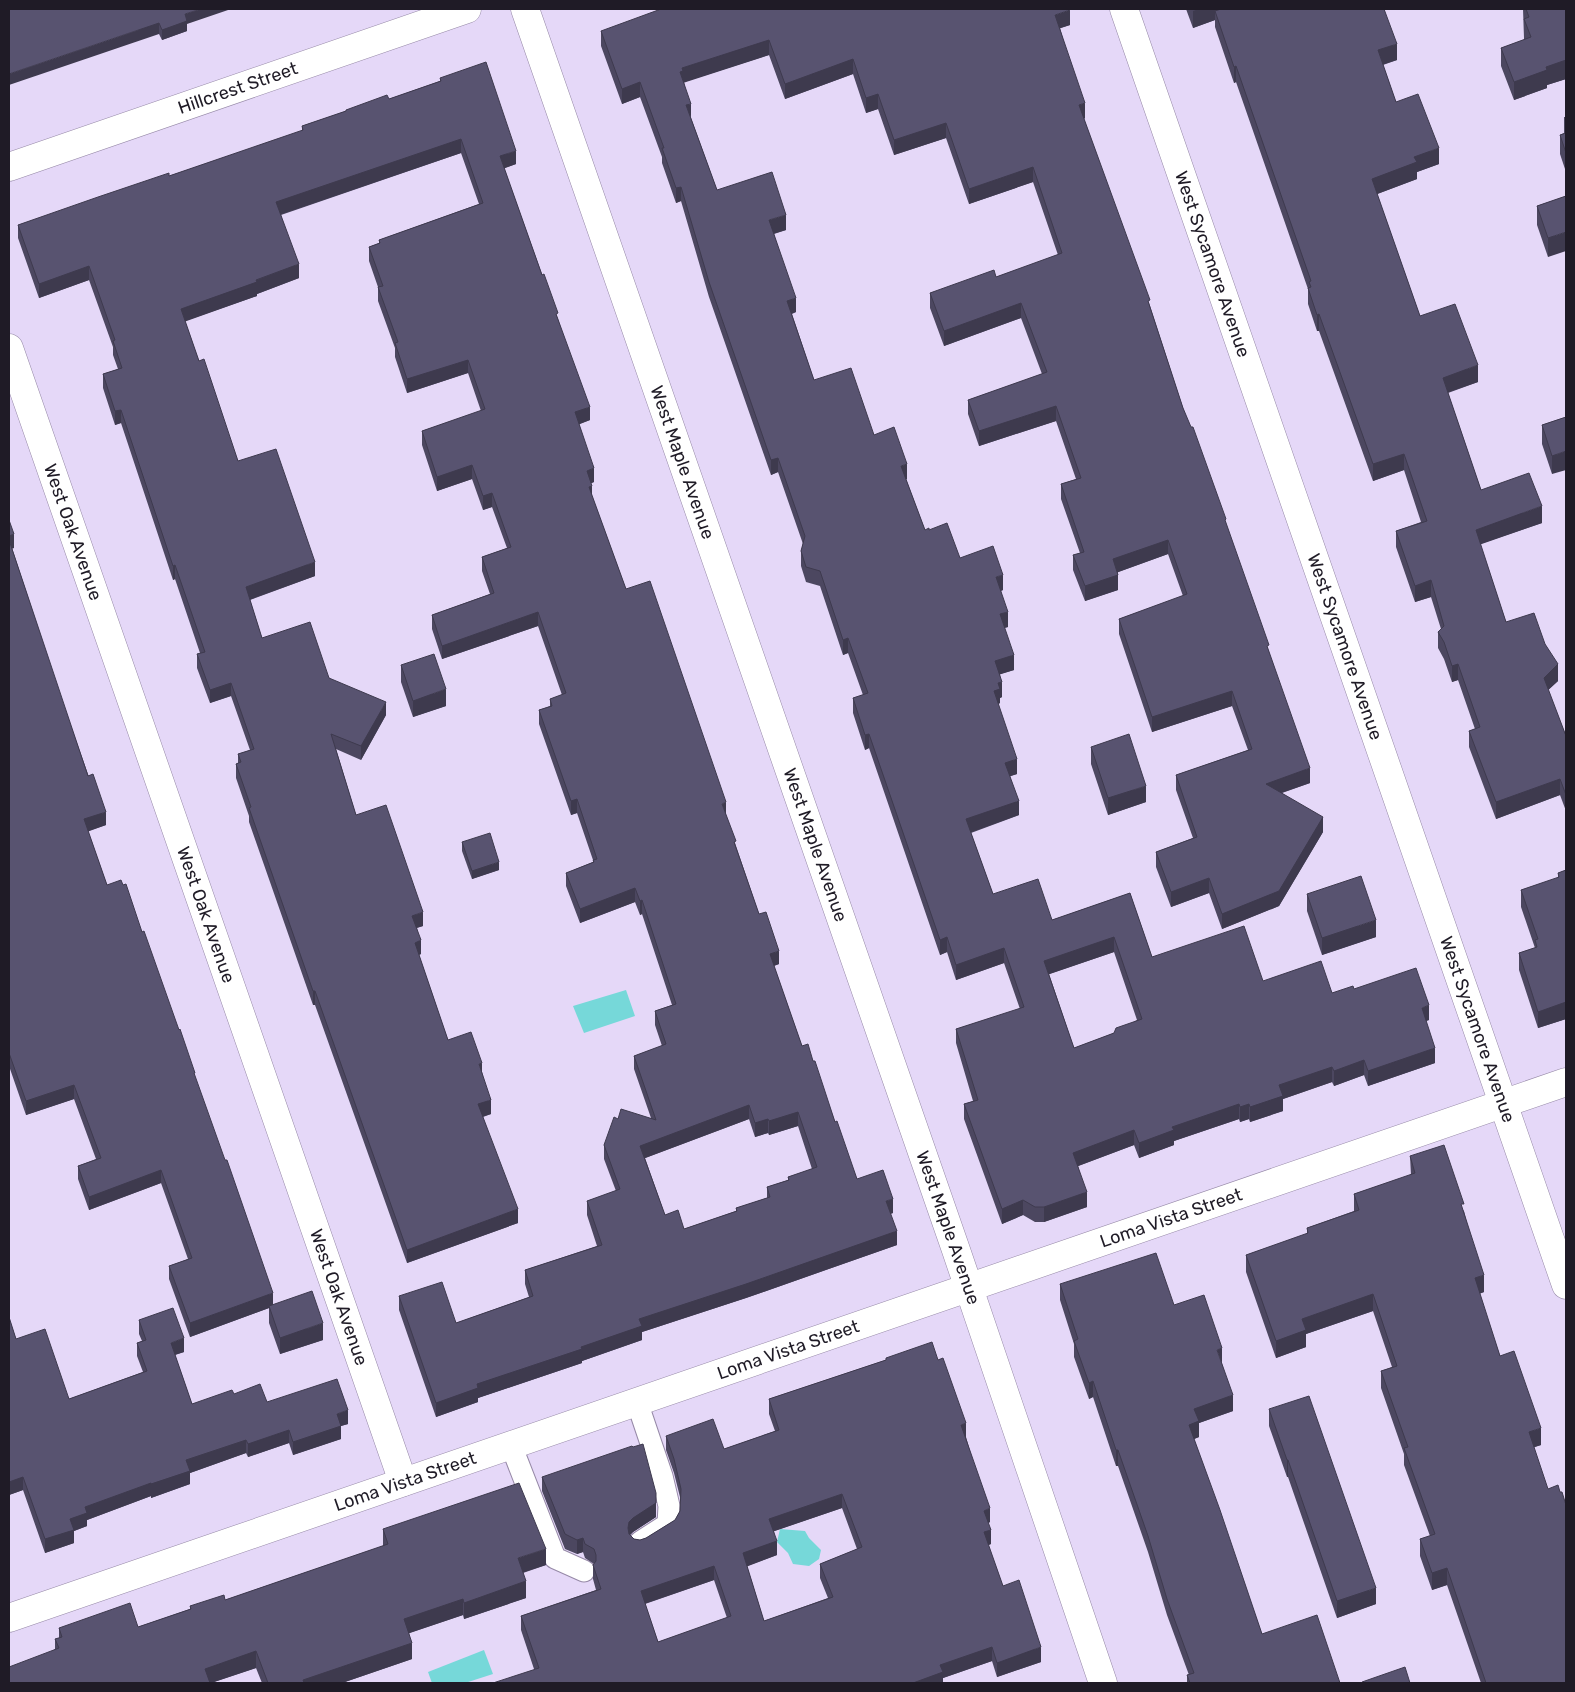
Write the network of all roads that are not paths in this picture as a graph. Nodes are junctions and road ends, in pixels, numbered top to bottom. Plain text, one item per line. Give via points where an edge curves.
1 (467, 9) edge
2 (525, 9) edge
3 (1124, 9) edge
4 (9, 167) edge
5 (9, 348) edge
6 (1566, 1082) edge
7 (1503, 1104) junction
8 (1566, 1285) edge
9 (969, 1287) junction
10 (637, 1402) junction
11 (510, 1445) junction
12 (403, 1482) junction
13 (640, 1542) edge
14 (584, 1572) dead end
15 (9, 1618) edge
16 (1103, 1683) edge

1 - 4 street, Hillcrest Street
2 - 9 street, West Maple Avenue
3 - 7 street, West Sycamore Avenue
5 - 12 street, West Oak Avenue
6 - 7 street, Loma Vista Street
7 - 8 street, West Sycamore Avenue
7 - 9 street, Loma Vista Street
9 - 10 street, Loma Vista Street
9 - 16 street, West Maple Avenue
10 - 11 street, Loma Vista Street
10 - 13 lane via 670,1506 668,1524
11 - 12 street, Loma Vista Street
11 - 14 lane via 556,1558
12 - 15 street, Loma Vista Street

